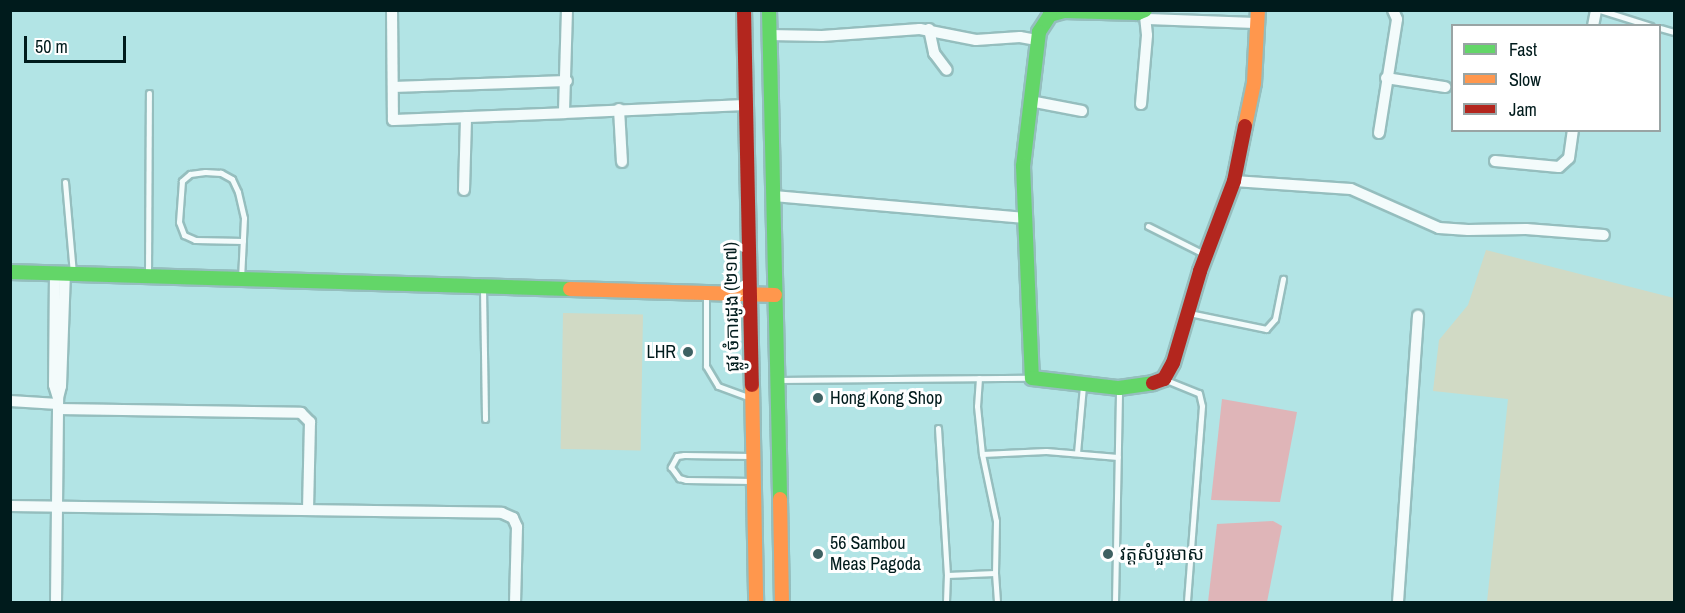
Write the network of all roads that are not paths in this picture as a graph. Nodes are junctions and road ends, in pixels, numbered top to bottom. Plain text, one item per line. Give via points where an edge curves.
1 (392, 10) edge
2 (567, 10) edge
3 (744, 10) edge
4 (769, 10) edge
5 (1393, 10) edge
6 (1598, 10) edge
7 (1064, 11) edge
8 (1145, 14) edge
9 (1257, 17) edge
10 (1644, 24) edge
11 (929, 29) junction
12 (769, 35) junction
13 (1037, 40) junction
14 (947, 70) dead end
15 (1386, 78) junction
16 (567, 81) junction
17 (393, 87) junction
18 (1444, 87) dead end
19 (149, 93) dead end
20 (1030, 101) junction
21 (1141, 104) dead end
22 (745, 105) junction
23 (619, 109) junction
24 (1082, 111) dead end
25 (564, 113) junction
26 (466, 117) junction
27 (1573, 132) edge
28 (1379, 133) dead end
29 (1495, 161) dead end
30 (622, 162) dead end
31 (1234, 181) junction
32 (65, 182) dead end
33 (464, 190) dead end
34 (773, 196) junction
35 (1023, 218) junction
36 (1148, 226) dead end
37 (1604, 235) dead end
38 (243, 241) junction
39 (1205, 255) junction
40 (10, 272) edge
41 (65, 274) junction
42 (148, 276) junction
43 (241, 279) junction
44 (1283, 279) dead end
45 (483, 286) junction
46 (706, 292) junction
47 (750, 294) junction
48 (775, 295) junction
49 (1187, 313) junction
50 (1418, 316) dead end
51 (979, 378) junction
52 (1032, 378) junction
53 (1164, 379) junction
54 (777, 380) junction
55 (1083, 382) junction
56 (1119, 388) junction
57 (752, 398) junction
58 (10, 401) edge
59 (58, 404) junction
60 (485, 419) dead end
61 (938, 428) dead end
62 (1077, 453) junction
63 (982, 454) junction
64 (752, 456) junction
65 (1118, 457) junction
66 (752, 481) junction
67 (10, 506) edge
68 (57, 506) junction
69 (308, 510) junction
70 (995, 573) junction
71 (947, 575) junction
72 (56, 603) edge
73 (515, 603) edge
74 (756, 603) edge
75 (782, 603) edge
76 (946, 603) edge
77 (998, 603) edge
78 (1115, 603) edge
79 (1187, 603) edge
80 (1398, 603) edge

1 - 17 street
2 - 16 street
3 - 22 street, ផ្លូវ ចំការដូង (២១៧)
4 - 12 street
5 - 15 street via 1397,19
6 - 10 lane
7 - 8 street
7 - 13 street via 1050,15
8 - 9 street
8 - 21 street via 1148,35
9 - 31 street via 1254,83
11 - 12 street
11 - 13 street via 976,40
11 - 14 street via 934,52
12 - 34 street
13 - 20 street
15 - 18 street
15 - 28 street
16 - 17 street
16 - 25 street
17 - 26 street via 393,120
19 - 42 lane
20 - 24 street
20 - 35 street via 1023,166
22 - 23 street
22 - 47 street, ផ្លូវ ចំការដូង (២១៧)
23 - 25 street
23 - 30 street
25 - 26 street
26 - 33 street
27 - 29 street via 1569,158 1559,167
31 - 37 street via 1351,189 1439,228 1526,228
31 - 39 street
32 - 41 lane
34 - 35 street
34 - 48 street
35 - 52 street
36 - 39 lane
38 - 38 lane via 195,240 184,235 179,222 182,181 190,174 205,172 221,172 232,179 243,207
38 - 43 lane
39 - 49 street
40 - 41 street
41 - 42 street
41 - 59 street via 54,385
42 - 43 street
43 - 45 street
44 - 49 lane via 1275,319 1266,329
45 - 46 street
45 - 60 lane
46 - 47 street
46 - 57 lane via 706,366 718,386
47 - 48 street
47 - 57 street, ផ្លូវ ចំការដូង (២១៧)
48 - 54 street
49 - 53 street via 1173,363
50 - 80 street
51 - 52 lane
51 - 54 lane
51 - 63 lane via 977,406
52 - 55 street
53 - 56 street
53 - 79 lane via 1199,393 1202,406
54 - 75 street
55 - 56 street
55 - 62 lane
56 - 65 lane
57 - 64 street, ផ្លូវ ចំការដូង (២១៧)
58 - 59 street
59 - 68 street
59 - 69 street via 301,413 310,422
61 - 71 lane
62 - 63 lane
62 - 65 lane
63 - 70 lane via 996,521
64 - 66 street, ផ្លូវ ចំការដូង (២១៧)
64 - 66 lane via 684,455 677,456 671,467 679,478 686,480
65 - 78 lane
66 - 74 street, ផ្លូវ ចំការដូង (២១៧)
67 - 68 street
68 - 69 street
68 - 72 street
69 - 73 street via 508,515 517,527
70 - 71 lane
70 - 77 lane
71 - 76 lane

